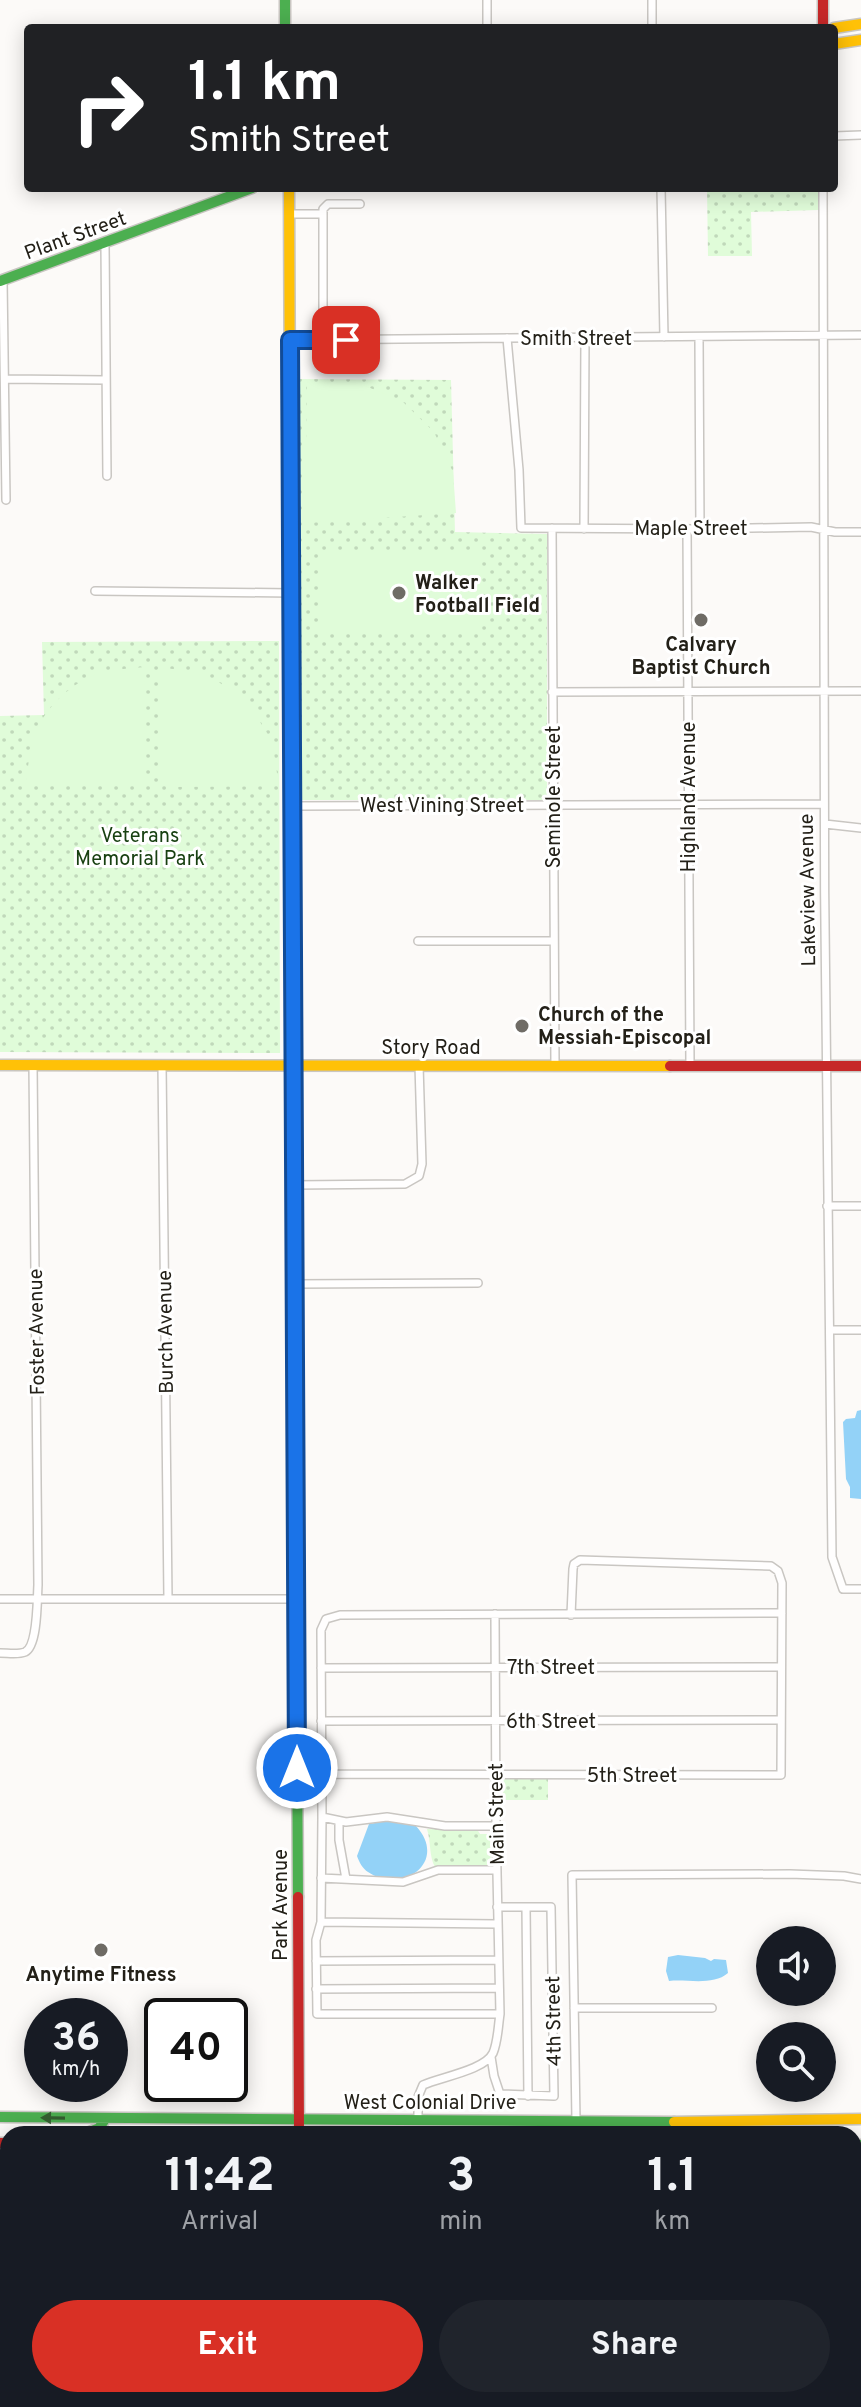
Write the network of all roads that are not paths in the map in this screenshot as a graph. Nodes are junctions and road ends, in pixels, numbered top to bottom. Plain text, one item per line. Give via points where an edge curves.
1 (285, 0) edge
2 (487, 0) edge
3 (652, 0) edge
4 (823, 0) edge
5 (285, 24) edge
6 (487, 24) edge
7 (652, 24) edge
8 (823, 24) edge
9 (861, 24) edge
10 (838, 27) edge
11 (861, 40) edge
12 (838, 43) edge
13 (861, 135) edge
14 (838, 136) edge
15 (242, 192) edge
16 (289, 192) edge
17 (661, 192) edge
18 (823, 192) edge
19 (360, 204) dead end
20 (289, 214) junction
21 (323, 214) junction
22 (105, 244) junction
23 (2, 280) edge
24 (822, 335) junction
25 (861, 335) edge
26 (664, 337) junction
27 (507, 338) junction
28 (585, 338) junction
29 (699, 338) junction
30 (290, 340) junction
31 (323, 340) junction
32 (5, 379) junction
33 (106, 380) junction
34 (107, 476) dead end
35 (6, 500) dead end
36 (552, 528) junction
37 (584, 529) junction
38 (687, 529) junction
39 (700, 529) junction
40 (823, 529) junction
41 (861, 532) edge
42 (95, 591) dead end
43 (291, 593) junction
44 (824, 691) junction
45 (861, 691) edge
46 (552, 692) junction
47 (688, 692) junction
48 (688, 803) junction
49 (553, 804) junction
50 (824, 804) junction
51 (292, 806) junction
52 (825, 824) junction
53 (861, 828) edge
54 (418, 941) dead end
55 (554, 941) junction
56 (0, 1065) edge
57 (33, 1065) junction
58 (162, 1065) junction
59 (293, 1065) junction
60 (419, 1065) junction
61 (555, 1065) junction
62 (690, 1065) junction
63 (827, 1066) junction
64 (861, 1066) edge
65 (293, 1185) junction
66 (827, 1206) junction
67 (861, 1206) edge
68 (478, 1283) dead end
69 (295, 1284) junction
70 (830, 1330) junction
71 (861, 1330) edge
72 (861, 1589) edge
73 (0, 1599) edge
74 (37, 1599) junction
75 (168, 1599) junction
76 (297, 1599) junction
77 (782, 1613) junction
78 (495, 1614) junction
79 (571, 1615) junction
80 (0, 1653) edge
81 (781, 1667) junction
82 (321, 1668) junction
83 (495, 1668) junction
84 (781, 1720) junction
85 (321, 1721) junction
86 (495, 1721) junction
87 (322, 1774) junction
88 (495, 1775) junction
89 (322, 1817) junction
90 (339, 1821) junction
91 (496, 1826) junction
92 (496, 1870) junction
93 (321, 1878) junction
94 (346, 1879) junction
95 (861, 1879) edge
96 (497, 1907) junction
97 (526, 1907) junction
98 (321, 1922) junction
99 (497, 1924) junction
100 (498, 1960) junction
101 (316, 1961) junction
102 (499, 1988) junction
103 (316, 1989) junction
104 (574, 2008) junction
105 (712, 2008) dead end
106 (500, 2014) junction
107 (491, 2057) junction
108 (528, 2096) junction
109 (0, 2117) edge
110 (106, 2118) junction
111 (861, 2119) edge
112 (299, 2120) junction
113 (576, 2120) junction
114 (418, 2121) junction
115 (663, 2122) junction
116 (100, 2126) edge
117 (299, 2126) edge
118 (570, 2126) edge
119 (624, 2126) edge

1 - 5 main road
2 - 6 street
3 - 7 street
4 - 8 main road
9 - 10 main road
11 - 12 main road
13 - 14 street
15 - 22 main road, Plant Street
16 - 20 main road, Park Avenue
17 - 26 street
18 - 24 street, Lakeview Avenue
19 - 21 street via 328,204
20 - 21 street
20 - 30 main road, Park Avenue
21 - 31 street
22 - 23 main road, Plant Street
22 - 33 street
23 - 32 street
24 - 25 street, Smith Street
24 - 29 street, Smith Street
24 - 40 street, Lakeview Avenue
26 - 28 street, Smith Street
26 - 29 street, Smith Street
27 - 28 street, Smith Street
27 - 31 street, Smith Street
27 - 36 street, Maple Street via 521,528
28 - 37 street
29 - 39 street
30 - 31 street, Smith Street
30 - 43 main road, Park Avenue
32 - 33 street
32 - 35 street
33 - 34 street
36 - 37 street, Maple Street
36 - 46 street, Seminole Street
37 - 38 street, Maple Street
38 - 39 street, Maple Street
38 - 47 street, Highland Avenue
39 - 40 street, Maple Street
40 - 41 street, Maple Street
40 - 44 street, Lakeview Avenue
42 - 43 street
43 - 51 main road, Park Avenue
44 - 45 street
44 - 47 street
44 - 50 street, Lakeview Avenue
46 - 47 street
46 - 49 street, Seminole Street
47 - 48 street, Highland Avenue
48 - 49 street, West Vining Street
48 - 50 street, West Vining Street
48 - 62 street, Highland Avenue
49 - 51 street, West Vining Street
49 - 55 street, Seminole Street
50 - 52 street, Lakeview Avenue
51 - 59 main road, Park Avenue
52 - 53 street
52 - 63 street, Lakeview Avenue
54 - 55 street
55 - 61 street, Seminole Street
56 - 57 main road, Story Road
57 - 58 main road, Story Road
57 - 74 street, Foster Avenue
58 - 59 main road, Story Road
58 - 75 street, Burch Avenue
59 - 60 main road, Story Road
59 - 65 main road, Park Avenue
60 - 61 main road, Story Road
60 - 65 street via 419,1176 405,1184
61 - 62 main road, Story Road
62 - 63 main road, Story Road
63 - 64 main road, Story Road
63 - 66 street, Lakeview Avenue
65 - 69 main road, Park Avenue
66 - 67 street
66 - 70 street, Lakeview Avenue
68 - 69 street
69 - 76 main road, Park Avenue
70 - 71 street
70 - 72 street, Lakeview Avenue via 832,1557 843,1589
73 - 74 street
74 - 75 street
74 - 80 street, Foster Avenue via 32,1646 20,1653
75 - 76 street
76 - 112 main road, Park Avenue
77 - 79 street
77 - 79 street, 5th Street via 782,1583 771,1566 580,1560 573,1569
77 - 81 street, 5th Street
78 - 79 street
78 - 82 street via 333,1616 321,1630
78 - 83 street, Main Street
81 - 83 street, 7th Street
81 - 84 street, 5th Street
82 - 83 street, 7th Street
82 - 85 street
83 - 86 street, Main Street
84 - 86 street, 6th Street
84 - 88 street, 5th Street via 781,1775
85 - 86 street, 6th Street
85 - 87 street
86 - 88 street, Main Street
87 - 88 street, 5th Street
87 - 89 street
88 - 91 street, Main Street
89 - 90 street
89 - 93 street
90 - 91 street via 387,1817 445,1826
90 - 94 street
91 - 92 street, Main Street
92 - 94 street via 438,1870 403,1882
92 - 96 street, Main Street
93 - 94 street
93 - 98 street
95 - 104 street via 790,1874 572,1875
96 - 97 street
96 - 99 street, Main Street
97 - 108 street
97 - 108 street, 4th Street via 551,1907 554,2096
98 - 99 street
98 - 101 street
99 - 100 street, Main Street
100 - 101 street
100 - 102 street, Main Street
101 - 103 street
102 - 103 street
102 - 106 street, Main Street
103 - 106 street via 317,2014
104 - 105 street
104 - 113 street
106 - 107 street, Main Street
107 - 108 street via 500,2094
107 - 114 street via 483,2065 423,2085
110 -> 109 main road, West Colonial Drive
110 - 112 main road, West Colonial Drive
110 - 116 main road
111 - 115 main road, West Colonial Drive
112 - 114 main road, West Colonial Drive
112 - 117 main road, Park Avenue
113 - 114 main road, West Colonial Drive
113 - 115 main road, West Colonial Drive
113 - 118 main road
115 - 119 main road

